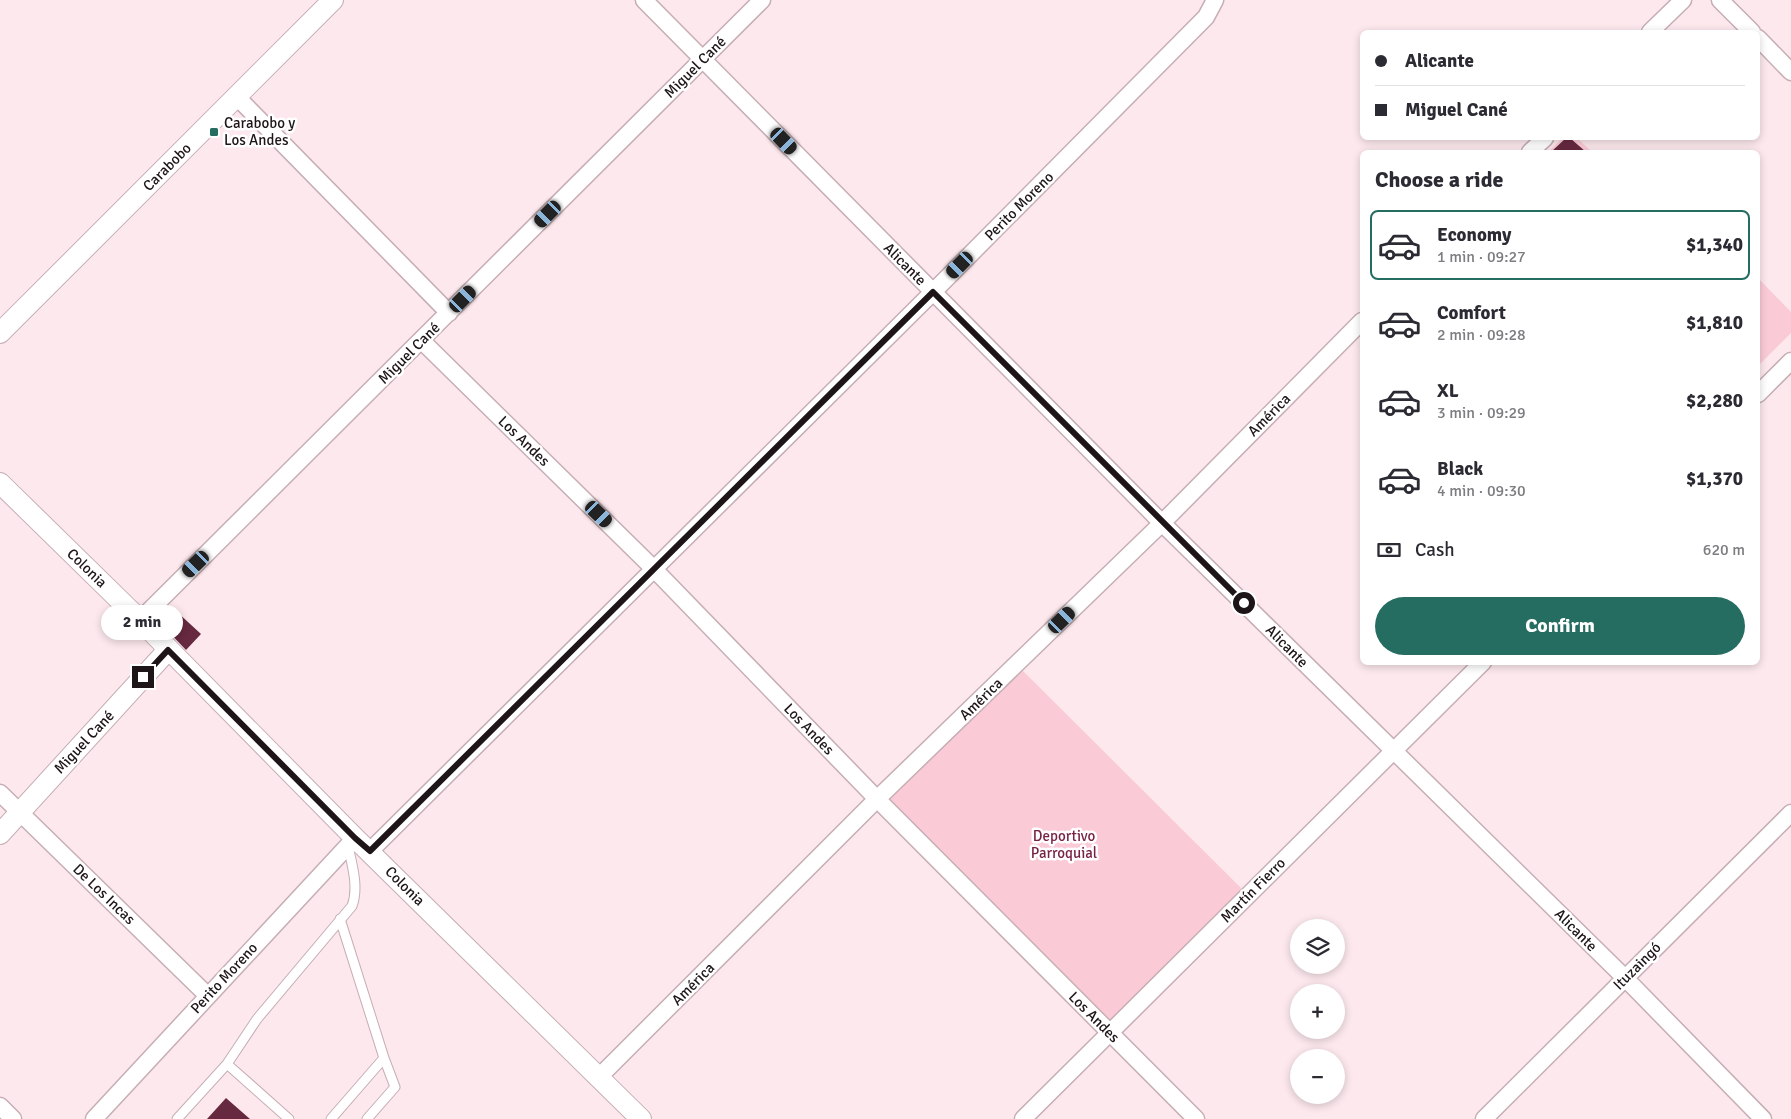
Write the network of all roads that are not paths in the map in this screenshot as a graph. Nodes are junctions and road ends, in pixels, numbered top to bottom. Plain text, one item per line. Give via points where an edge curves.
1 (333, 0) edge
2 (644, 0) edge
3 (762, 0) edge
4 (1215, 0) edge
5 (1682, 0) edge
6 (1720, 0) edge
7 (1652, 30) edge
8 (1750, 30) edge
9 (1760, 40) edge
10 (703, 59) junction
11 (1791, 72) edge
12 (237, 97) junction
13 (1543, 140) edge
14 (1532, 150) edge
15 (933, 292) junction
16 (449, 313) junction
17 (1360, 323) edge
18 (0, 332) edge
19 (422, 341) junction
20 (1791, 361) edge
21 (1760, 392) edge
22 (0, 483) edge
23 (1162, 523) junction
24 (653, 568) junction
25 (140, 620) junction
26 (168, 650) junction
27 (1480, 665) edge
28 (1393, 750) junction
29 (0, 793) edge
30 (877, 799) junction
31 (19, 812) junction
32 (1791, 813) edge
33 (0, 834) edge
34 (357, 845) junction
35 (340, 919) junction
36 (1625, 978) junction
37 (207, 995) junction
38 (1110, 1033) junction
39 (384, 1058) junction
40 (227, 1064) junction
41 (600, 1077) junction
42 (0, 1106) edge
43 (13, 1119) edge
44 (94, 1119) edge
45 (177, 1119) edge
46 (289, 1119) edge
47 (331, 1119) edge
48 (368, 1119) edge
49 (641, 1119) edge
50 (1023, 1119) edge
51 (1196, 1119) edge
52 (1484, 1119) edge
53 (1764, 1119) edge

1 - 12 street, Carabobo
2 - 10 street, Alicante
3 - 10 street, Miguel Cané
4 - 15 street, Perito Moreno via 1206,17
5 - 7 street
6 - 8 street
9 - 11 street
10 - 15 street, Alicante
10 - 16 street, Miguel Cané
12 - 16 street
12 - 18 street, Carabobo
13 - 14 street
15 - 23 street, Alicante
15 - 24 street, Perito Moreno
16 - 19 street, Miguel Cané
17 - 23 street, América
19 - 24 street, Los Andes
19 - 25 street, Miguel Cané
20 - 21 street
22 - 25 street, Colonia
23 - 28 street, Alicante
23 - 30 street, América
24 - 30 street, Los Andes
24 - 34 street, Perito Moreno
25 - 26 street, Colonia
26 - 31 street, Miguel Cané
26 - 34 street, Colonia
27 - 28 street, Martín Fierro
28 - 36 street, Alicante
28 - 38 street, Martín Fierro
29 - 31 street, De Los Incas
30 - 38 street, Los Andes
30 - 41 street, América
31 - 33 street, Miguel Cané
31 - 37 street, De Los Incas
32 - 36 street, Ituzaingó
34 - 35 lane via 355,899
34 - 37 street, Perito Moreno
34 - 41 street, Colonia
35 - 39 lane
35 - 40 lane via 257,1019
36 - 52 street, Ituzaingó
36 - 53 street, Alicante
37 - 44 street, Perito Moreno
38 - 50 street, Martín Fierro
38 - 51 street, Los Andes
39 - 47 lane
39 - 48 lane via 395,1087
40 - 45 lane
40 - 46 lane
41 - 49 street, Colonia
42 - 43 street

